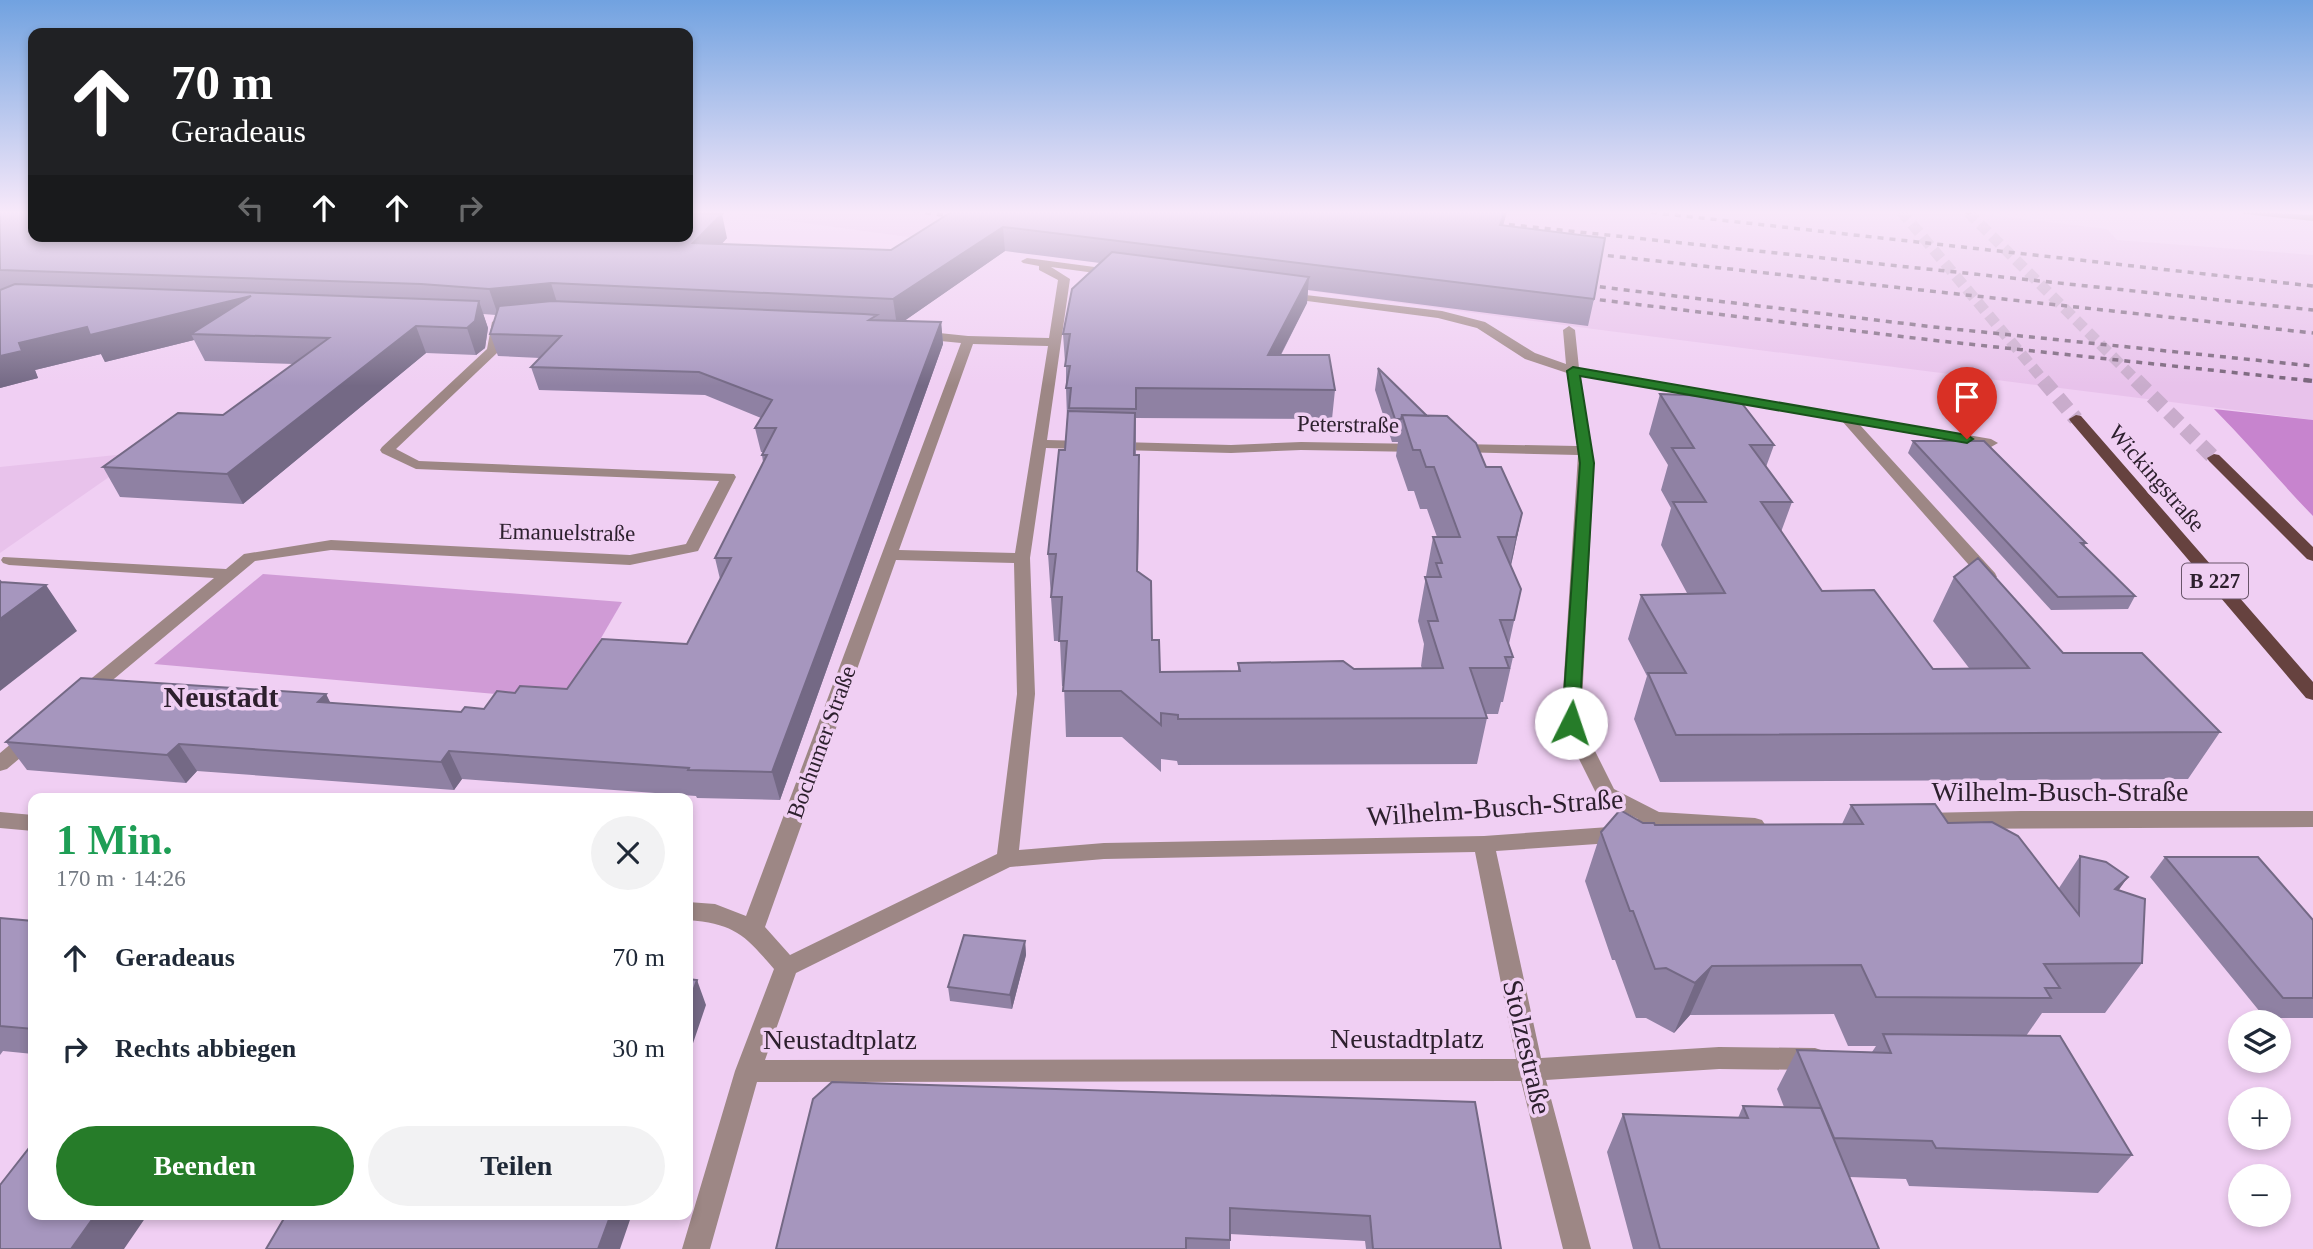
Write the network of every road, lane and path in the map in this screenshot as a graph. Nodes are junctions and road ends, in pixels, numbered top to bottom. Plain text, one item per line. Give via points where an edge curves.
1 (1048, 269) edge
2 (1101, 269) edge
3 (1137, 275) edge
4 (1274, 293) edge
5 (498, 322) edge
6 (1569, 330) dead end
7 (905, 333) edge
8 (968, 340) junction
9 (1054, 342) junction
10 (1573, 371) junction
11 (1846, 418) junction
12 (2076, 419) tunnel mouth
13 (1991, 443) dead end
14 (1040, 444) junction
15 (1585, 451) junction
16 (2214, 457) tunnel mouth
17 (889, 555) junction
18 (2313, 556) edge
19 (1022, 558) junction
20 (9, 560) dead end
21 (229, 574) junction
22 (2001, 591) edge
23 (2313, 694) edge
24 (73, 703) edge
25 (42, 729) edge
26 (0, 764) edge
27 (1656, 819) junction
28 (2313, 819) edge
29 (0, 820) edge
30 (1900, 822) edge
31 (28, 823) edge
32 (1779, 825) edge
33 (1484, 844) junction
34 (1007, 859) junction
35 (693, 911) edge
36 (753, 929) junction
37 (787, 967) junction
38 (1844, 1059) edge
39 (1531, 1070) junction
40 (748, 1071) junction
41 (696, 1249) edge
42 (1577, 1249) edge

1 - 9 street via 1064,279
2 - 3 street
4 - 10 street via 1438,314 1481,324 1530,356
5 - 21 street, Emanuelstraße via 493,350 387,450 416,465 729,477 692,548 630,560 331,545 250,557
6 - 10 street
7 - 8 street
8 - 9 street
8 - 17 street, Bochumer Straße
9 - 14 street
10 - 11 street
10 - 15 street
11 - 13 street
11 - 22 street
12 - 23 main road, Wickingstraße / B 227
14 - 15 street, Peterstraße
14 - 19 street
15 - 27 street via 1571,723 1606,794
16 - 18 main road
17 - 19 street
17 - 36 street, Bochumer Straße
19 - 34 street via 1026,694
20 - 21 street
21 - 24 street, Emanuelstraße
25 - 26 street
27 - 32 street, Wilhelm-Busch-Straße
27 - 33 street, Wilhelm-Busch-Straße via 1626,834
28 - 30 street, Wilhelm-Busch-Straße
29 - 31 street
33 - 34 street, Wilhelm-Busch-Straße via 1104,850
33 - 39 street, Stolzestraße
34 - 37 street, Wilhelm-Busch-Straße
35 - 36 street via 715,913
36 - 37 street
37 - 40 street
38 - 39 street, Neustadtplatz via 1718,1058
39 - 40 street, Neustadtplatz
39 - 42 street, Stolzestraße
40 - 41 street

